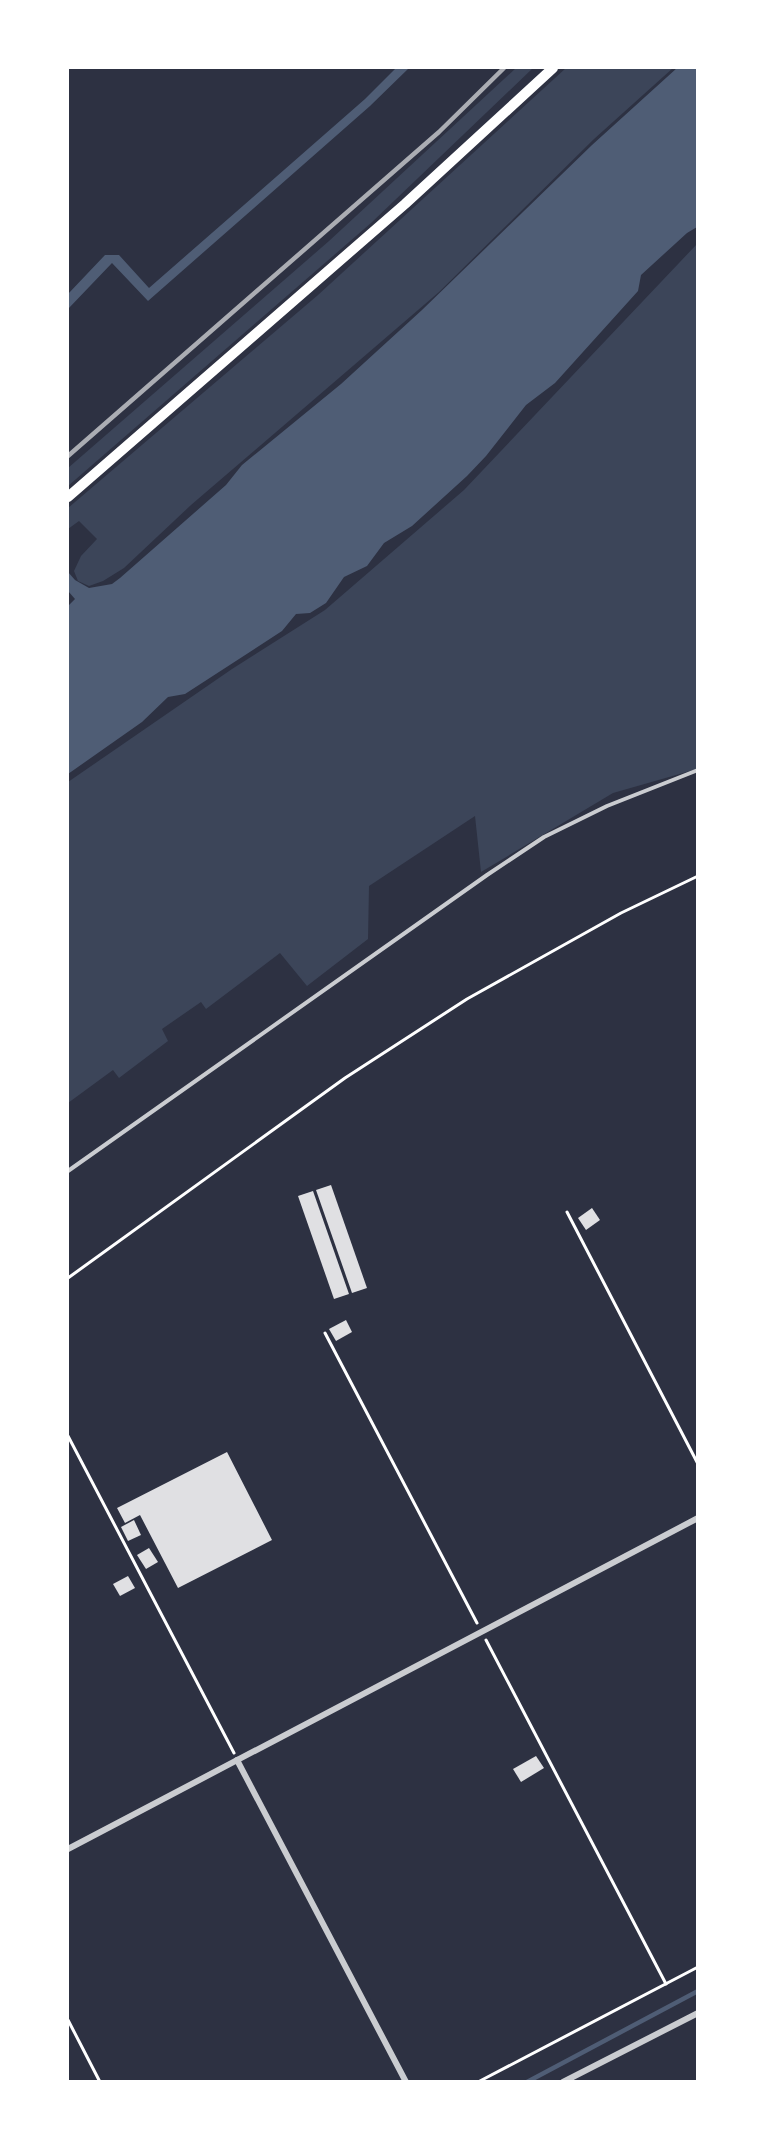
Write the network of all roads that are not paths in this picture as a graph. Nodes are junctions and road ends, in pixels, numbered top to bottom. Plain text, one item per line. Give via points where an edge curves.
1 (553, 68) edge
2 (68, 497) edge
3 (698, 770) edge
4 (68, 1171) edge
5 (698, 1518) edge
6 (237, 1760) junction
7 (68, 1849) edge
8 (698, 2013) edge
9 (406, 2082) edge
10 (563, 2082) edge

1 - 2 main road via 397,212
3 - 4 lane via 607,806 544,837
5 - 6 street
6 - 7 street
6 - 9 street
8 - 10 street

